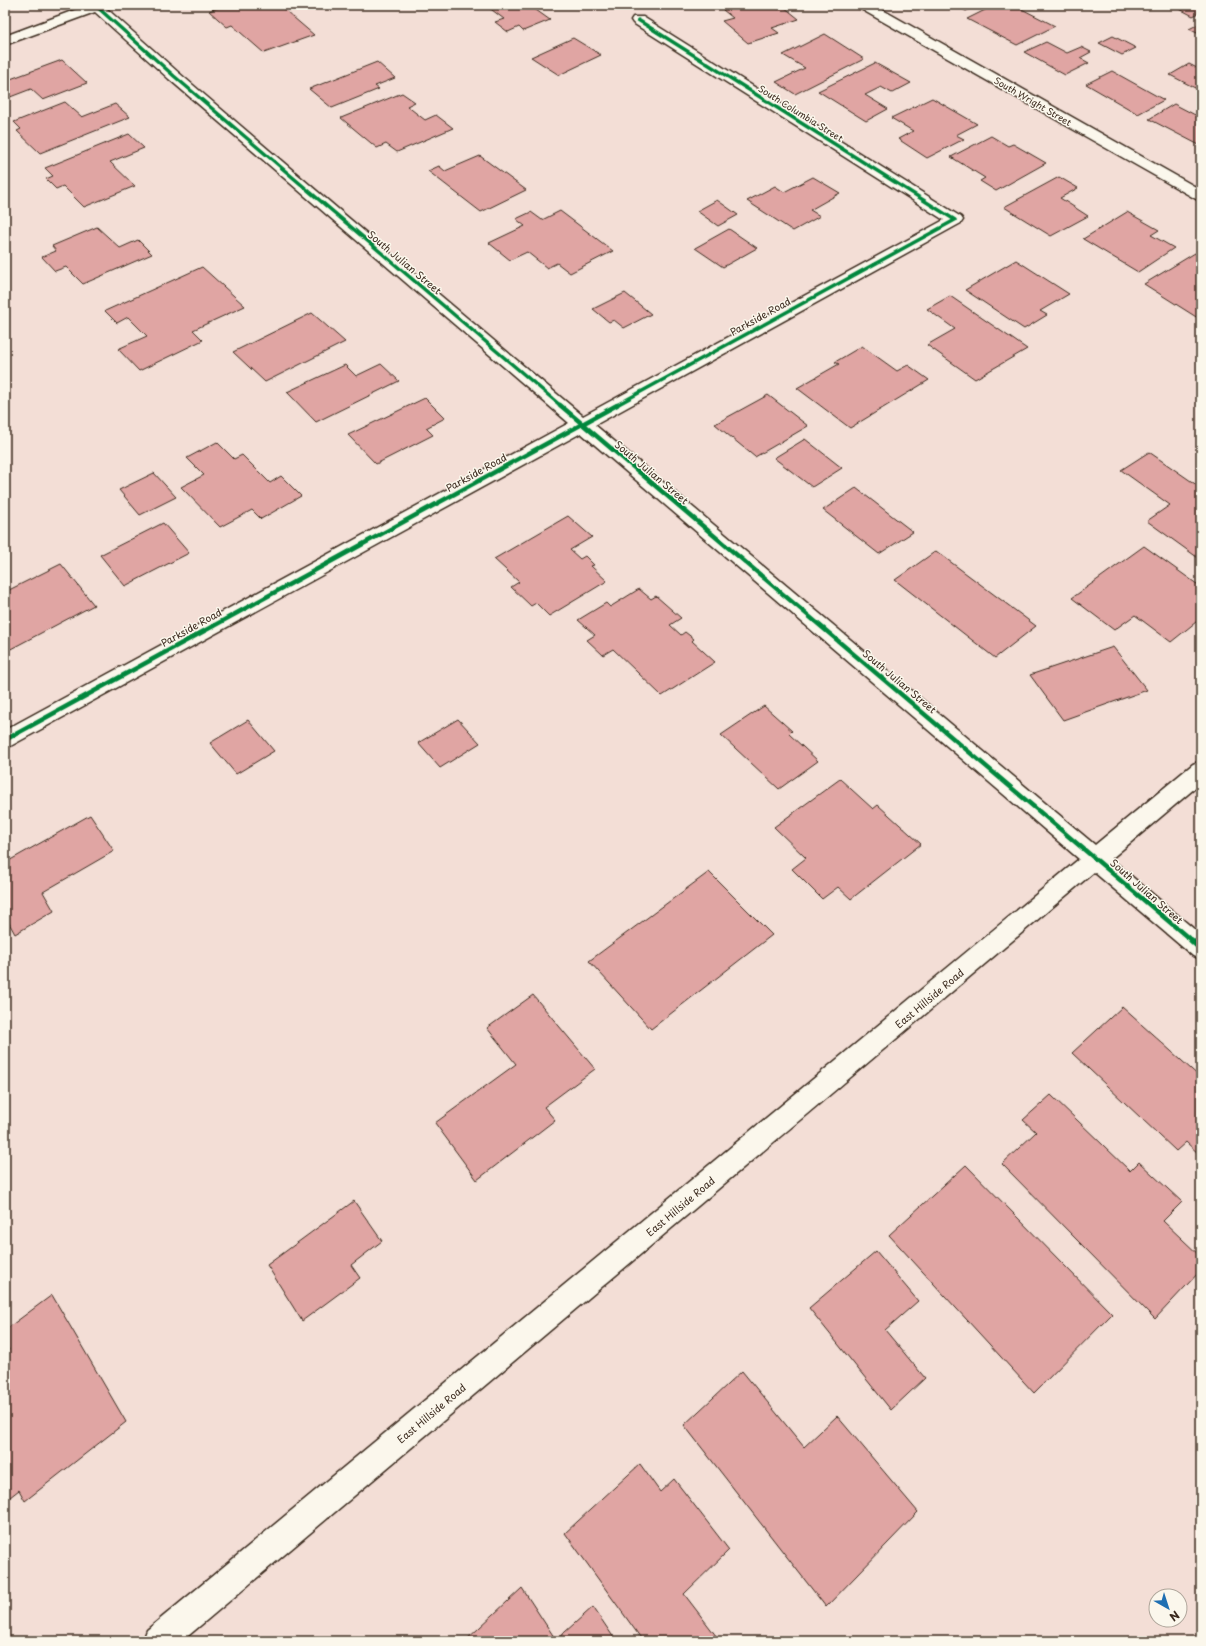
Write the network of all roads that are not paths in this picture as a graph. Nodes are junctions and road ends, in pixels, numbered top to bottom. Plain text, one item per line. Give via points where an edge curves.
1 (864, 5) edge
2 (98, 6) edge
3 (638, 20) dead end
4 (5, 41) edge
5 (1201, 196) edge
6 (955, 220) joint
7 (582, 424) junction
8 (5, 740) edge
9 (1201, 770) edge
10 (1096, 859) junction
11 (1201, 949) edge
12 (158, 1641) edge

1 - 5 street, South Wright Street
2 - 4 street
2 - 7 street, South Julian Street via 278,165
3 - 6 street, South Columbia Street
6 - 7 street, Parkside Road
7 - 8 street, Parkside Road
7 - 10 street, South Julian Street
9 - 10 street, East Hillside Road
10 - 11 street, South Julian Street
10 - 12 street, East Hillside Road

